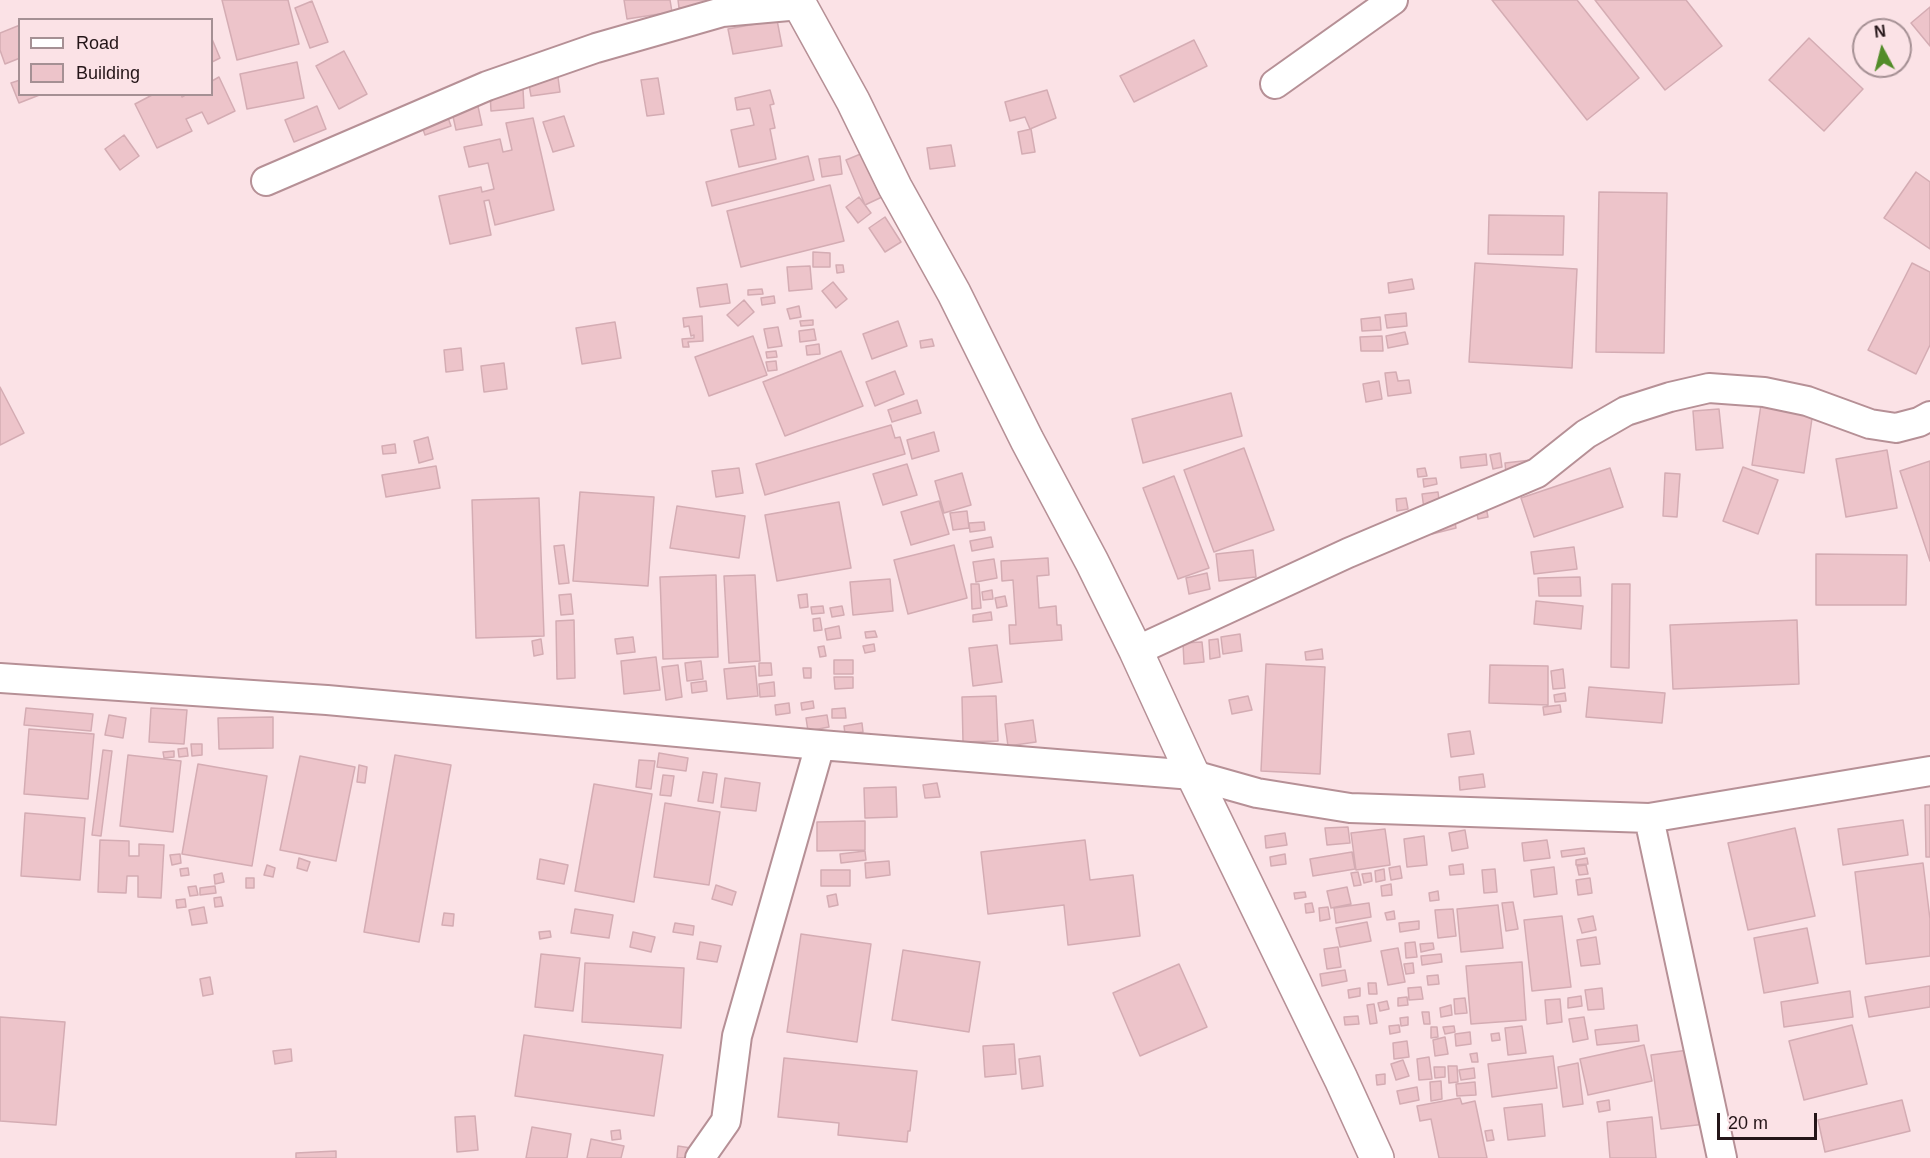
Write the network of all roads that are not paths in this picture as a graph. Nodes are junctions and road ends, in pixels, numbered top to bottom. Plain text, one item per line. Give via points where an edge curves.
1 (1393, 0) edge
2 (799, 3) edge
3 (1275, 84) dead end
4 (266, 181) dead end
5 (1930, 416) edge
6 (1136, 651) junction
7 (0, 678) edge
8 (820, 745) junction
9 (1930, 771) edge
10 (1192, 775) junction
11 (1649, 818) junction
12 (700, 1158) edge
13 (1377, 1158) edge
14 (1722, 1158) edge

1 - 3 street
2 - 4 street via 722,12 596,48 487,86
2 - 6 street via 954,292
5 - 6 street via 1896,428 1764,392 1709,388 1670,397 1626,411 1586,434 1537,473 1348,553
6 - 10 street
7 - 8 street via 327,700
8 - 10 street
8 - 12 street via 737,1036 726,1121
9 - 11 street
10 - 11 street via 1257,793 1350,808
10 - 13 street
11 - 14 street

